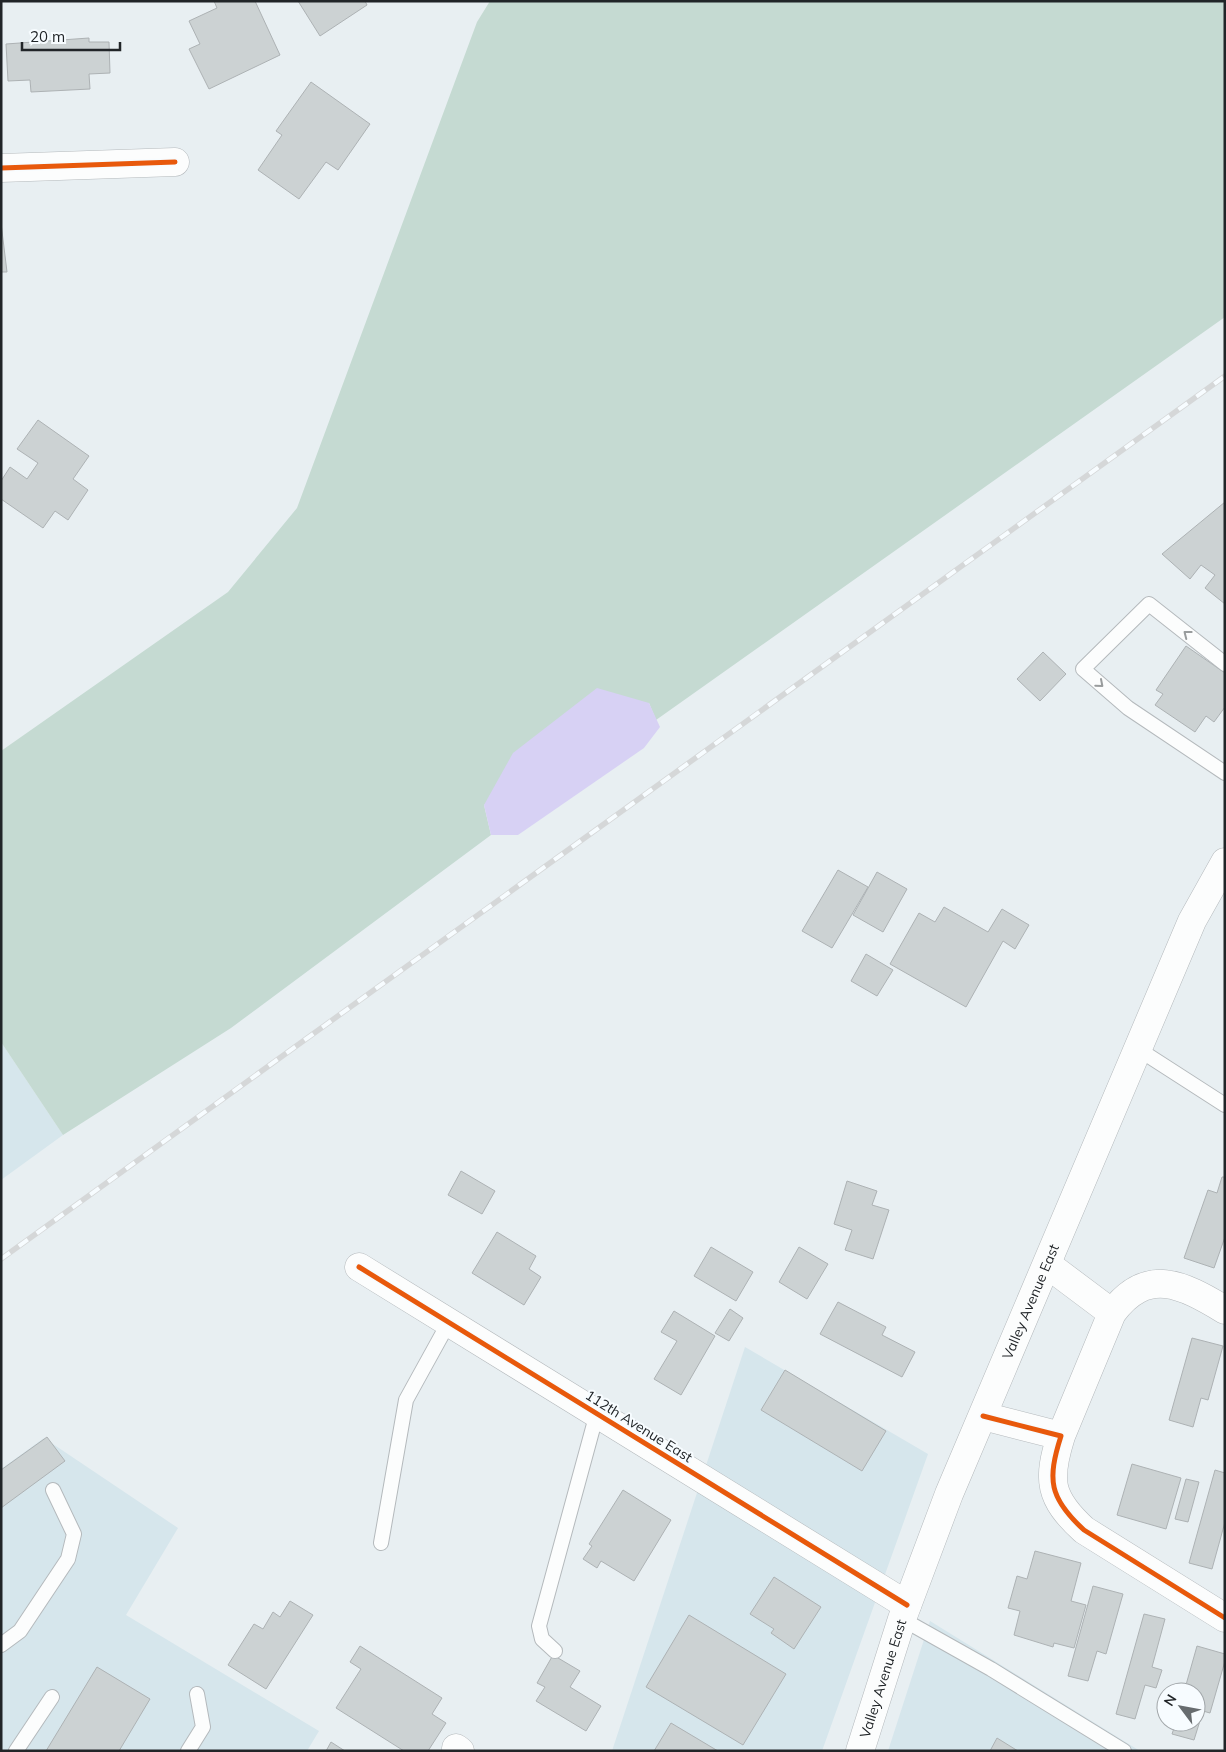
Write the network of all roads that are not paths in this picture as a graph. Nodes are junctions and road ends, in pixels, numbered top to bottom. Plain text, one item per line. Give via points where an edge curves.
1 (176, 162) dead end
2 (1, 168) edge
3 (1225, 664) edge
4 (1225, 773) edge
5 (1225, 862) edge
6 (1138, 1049) junction
7 (1225, 1105) edge
8 (1048, 1265) junction
9 (359, 1267) dead end
10 (1225, 1310) edge
11 (1112, 1313) junction
12 (449, 1322) junction
13 (597, 1414) junction
14 (983, 1416) junction
15 (1060, 1436) junction
16 (54, 1490) dead end
17 (381, 1543) dead end
18 (905, 1612) junction
19 (1225, 1618) edge
20 (1, 1645) edge
21 (555, 1651) dead end
22 (197, 1694) dead end
23 (52, 1697) dead end
24 (16, 1751) edge
25 (188, 1751) edge
26 (860, 1751) edge
27 (1124, 1751) edge

1 - 2 street
3 -> 4 lane via 1149,604 1083,669 1128,708
5 - 6 street, Valley Avenue East via 1192,921
6 - 7 lane
6 - 8 street, Valley Avenue East
8 - 11 street
8 - 14 street, Valley Avenue East
9 - 12 street, 112th Avenue East
10 - 11 street via 1183,1287 1154,1285 1137,1288 1123,1298
11 - 15 street
12 - 13 street, 112th Avenue East
12 - 17 lane via 406,1400
13 - 18 street, 112th Avenue East
13 - 21 lane via 539,1626 542,1639
14 - 15 street
14 - 18 street, Valley Avenue East via 949,1494
15 - 19 street via 1051,1472 1052,1485 1068,1515 1084,1530
16 - 20 lane via 74,1534 68,1559 20,1631
18 - 26 street, Valley Avenue East
18 - 27 lane
22 - 25 lane via 203,1727
23 - 24 lane

